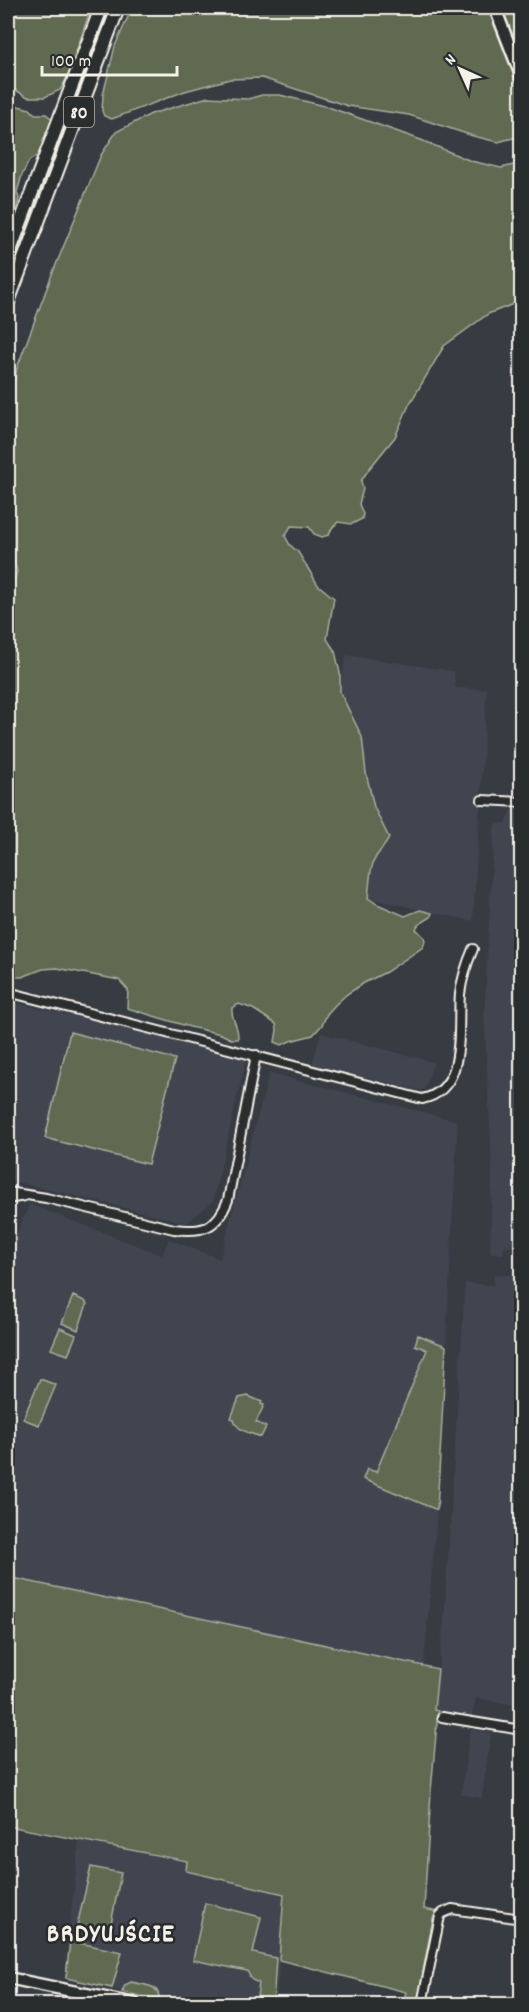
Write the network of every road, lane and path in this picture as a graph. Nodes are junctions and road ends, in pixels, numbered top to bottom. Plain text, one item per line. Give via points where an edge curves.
1 (101, 8) edge
2 (118, 8) edge
3 (495, 8) edge
4 (522, 78) edge
5 (8, 256) edge
6 (8, 302) edge
7 (522, 802) edge
8 (483, 803) dead end
9 (473, 949) dead end
10 (8, 992) edge
11 (256, 1055) junction
12 (8, 1192) edge
13 (31, 1194) junction
14 (8, 1199) edge
15 (442, 1717) dead end
16 (522, 1730) edge
17 (522, 1919) edge
18 (8, 1978) edge
19 (135, 2004) edge
20 (422, 2004) edge

1 - 5 main road, 80
2 - 6 main road, 80
3 - 4 street
7 - 8 street
9 - 11 street via 460,992 455,1067 444,1087 431,1097 414,1098
10 - 11 street
11 - 13 street via 228,1200 214,1224 195,1231 174,1229
12 - 13 street
13 - 14 street
15 - 16 street
17 - 20 street via 452,1909 443,1913
18 - 19 street

